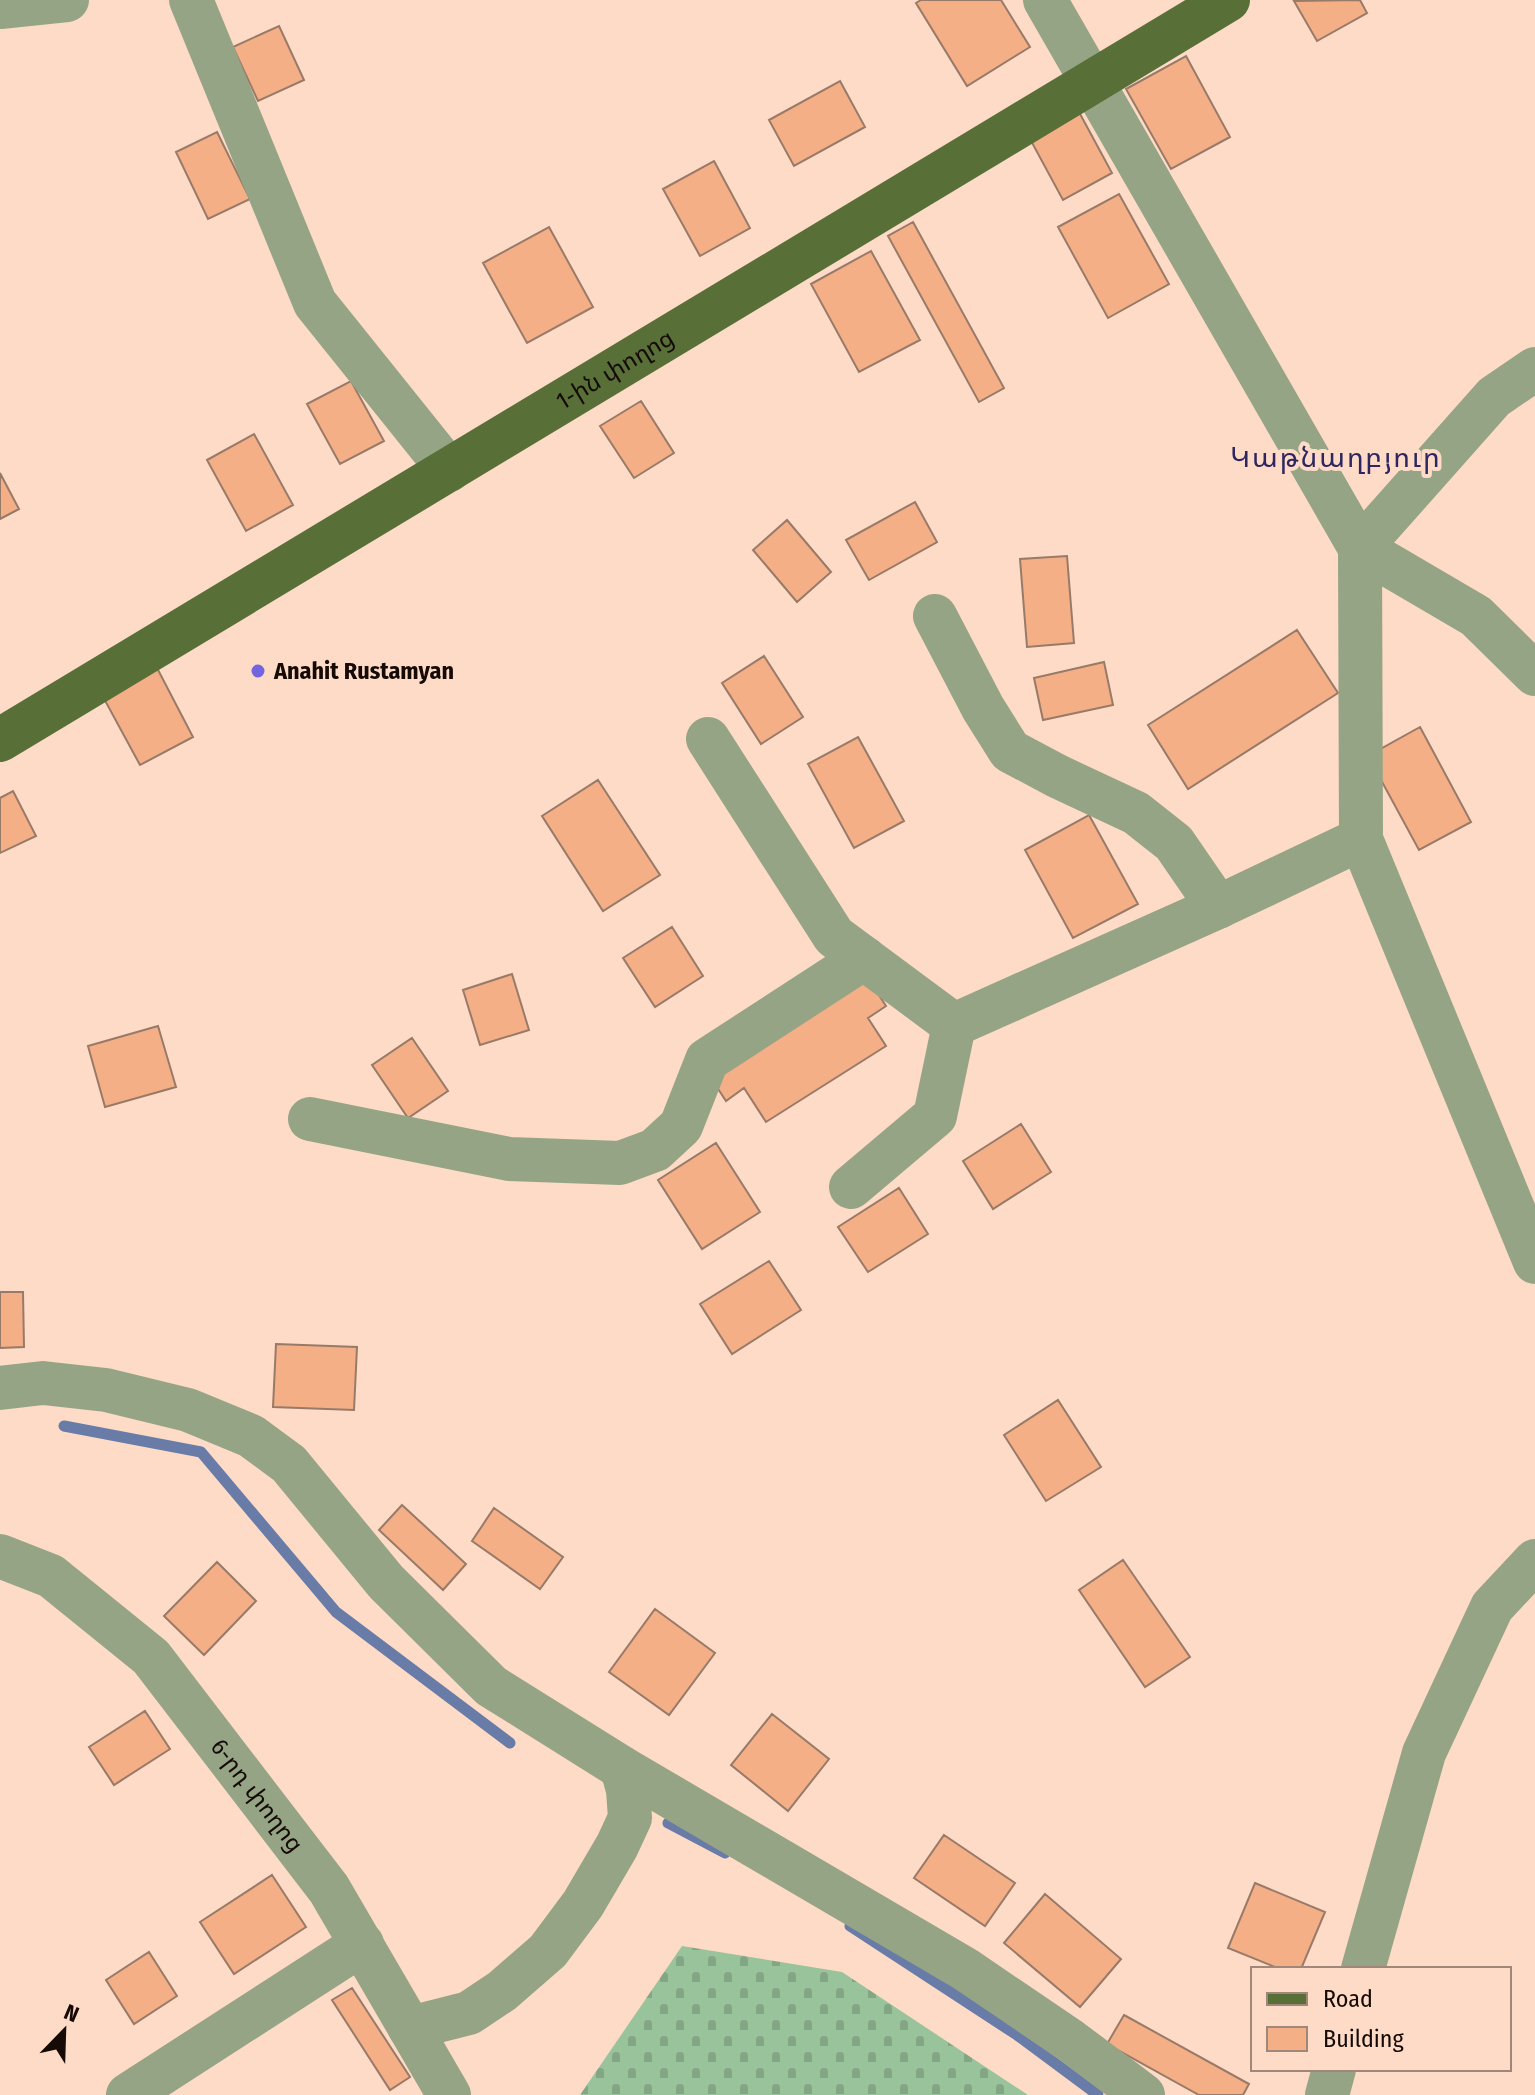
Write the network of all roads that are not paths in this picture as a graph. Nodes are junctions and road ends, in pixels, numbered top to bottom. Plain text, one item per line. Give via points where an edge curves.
1 (67, 0) edge
2 (191, 0) edge
3 (1045, 0) edge
4 (1228, 0) edge
5 (0, 7) edge
6 (1093, 81) junction
7 (1535, 369) edge
8 (449, 470) junction
9 (1360, 548) junction
10 (935, 616) dead end
11 (1535, 674) edge
12 (708, 739) dead end
13 (0, 740) edge
14 (1361, 839) junction
15 (1218, 907) junction
16 (864, 958) junction
17 (954, 1025) junction
18 (310, 1119) dead end
19 (851, 1187) dead end
20 (1535, 1262) edge
21 (0, 1388) edge
22 (0, 1556) edge
23 (1535, 1561) edge
24 (622, 1768) junction
25 (362, 1944) junction
26 (1364, 1967) edge
27 (410, 2028) junction
28 (1333, 2071) edge
29 (128, 2095) edge
30 (449, 2095) edge
31 (1143, 2095) edge
32 (1327, 2095) edge

1 - 5 street
2 - 8 street via 315,303
3 - 6 street
4 - 6 main road, 1-ին փողոց
6 - 8 main road, 1-ին փողոց
6 - 9 street
7 - 9 street via 1494,397
8 - 13 main road, 1-ին փողոց
9 - 11 street via 1476,616
9 - 14 street
10 - 15 street via 1010,751 1136,813 1174,843
12 - 16 street via 834,936
14 - 15 street
14 - 20 street
15 - 17 street
16 - 17 street
16 - 18 street via 707,1060 681,1126 655,1150 620,1163 509,1159
17 - 19 street via 935,1116
21 - 24 street via 43,1383 106,1390 188,1410 251,1436 289,1464 386,1582 491,1686
22 - 25 street, 6-րդ փողոց via 51,1576 151,1657 329,1889
23 - 26 street via 1492,1607 1424,1753
24 - 27 street via 630,1818 583,1904 548,1951 469,2013
24 - 31 street via 965,1969
25 - 27 street, 6-րդ փողոց
25 - 29 street
27 - 30 street, 6-րդ փողոց
28 - 32 street

